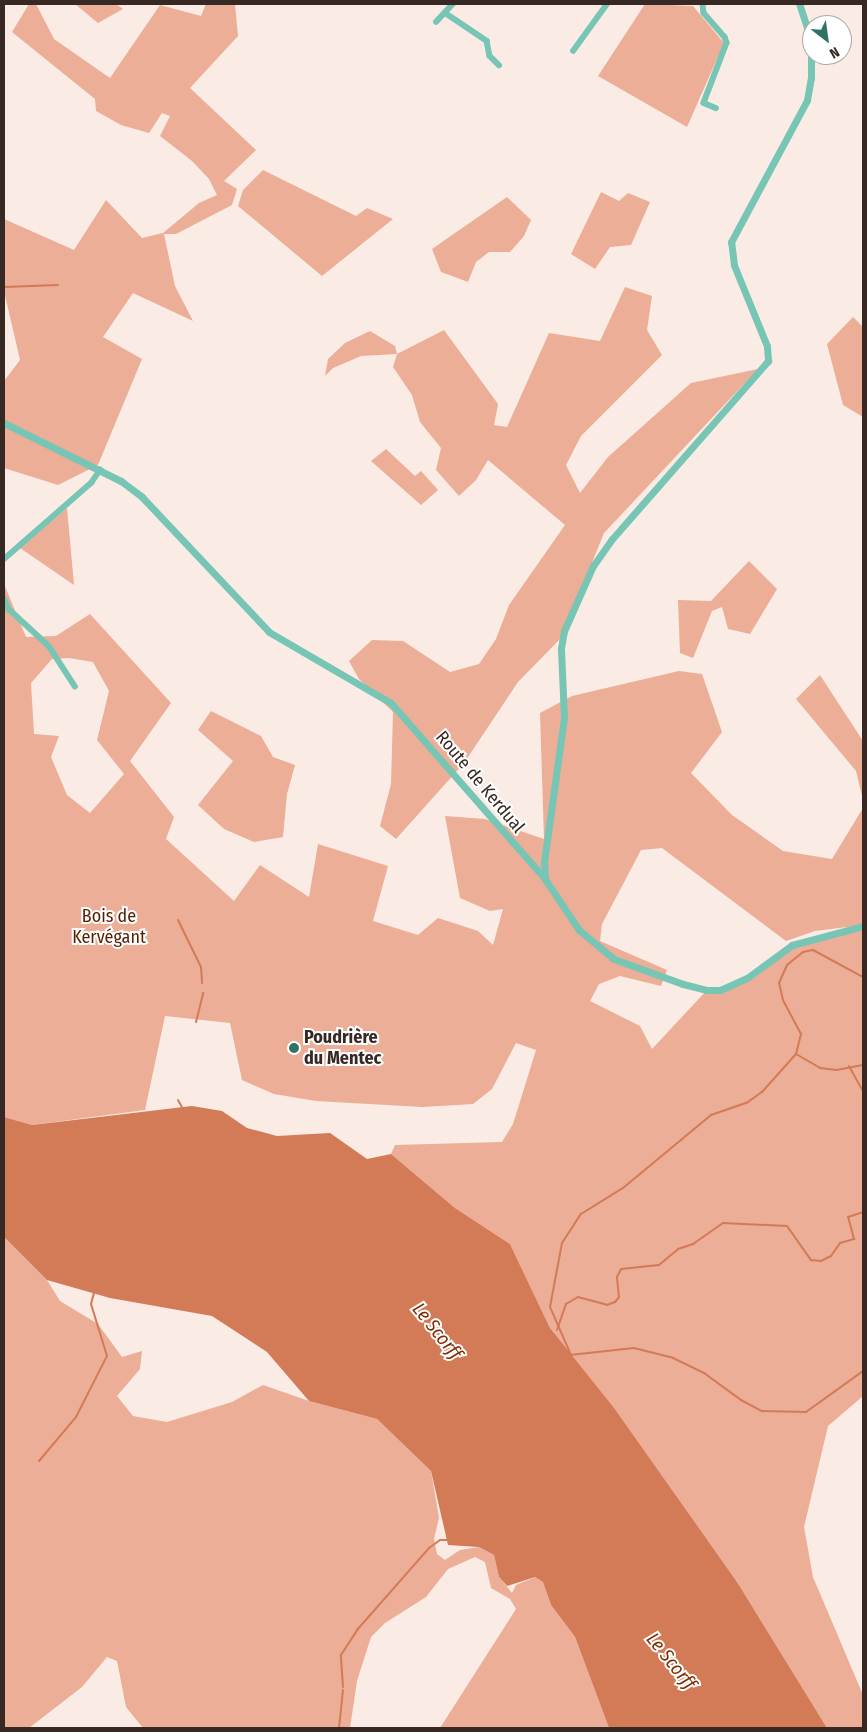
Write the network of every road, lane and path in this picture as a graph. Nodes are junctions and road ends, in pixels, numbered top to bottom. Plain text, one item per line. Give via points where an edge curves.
1 (453, 4) edge
2 (607, 4) edge
3 (703, 4) edge
4 (799, 4) edge
5 (447, 14) junction
6 (436, 22) dead end
7 (573, 51) dead end
8 (499, 65) dead end
9 (716, 108) dead end
10 (4, 423) edge
11 (100, 470) junction
12 (4, 559) edge
13 (4, 598) edge
14 (75, 686) dead end
15 (544, 879) junction
16 (863, 926) edge

1 - 5 street
2 - 7 street
3 - 9 street via 704,13 727,43 704,103
4 - 15 street via 811,40 809,95 731,242 734,265 767,346 768,361 612,539 593,566 564,631 561,648 564,718
5 - 6 street
5 - 8 street via 487,41 490,56
10 - 11 street, Route de Kerdual
11 - 12 street via 91,483
11 - 15 street, Route de Kerdual via 142,497 269,632 391,703
13 - 14 street via 9,609 49,646
15 - 16 street, Route de Kerdual via 579,930 607,954 707,990 734,986 780,952 806,939

